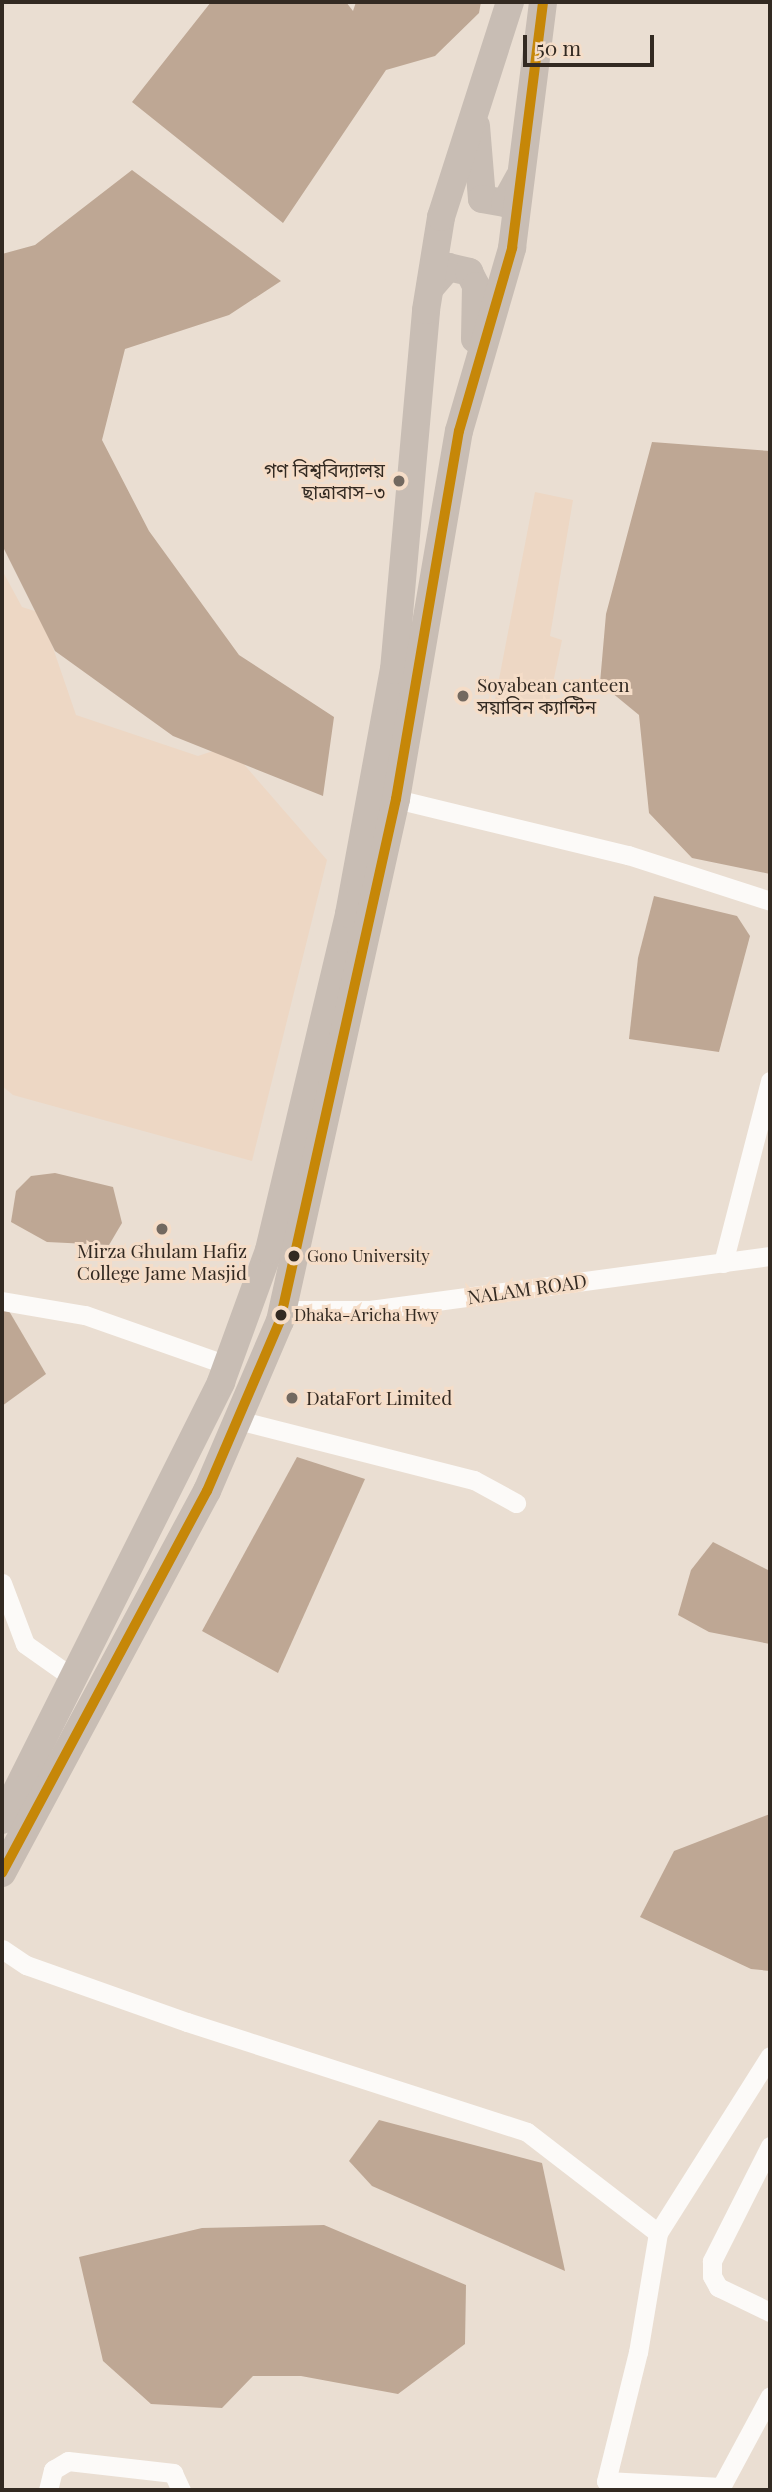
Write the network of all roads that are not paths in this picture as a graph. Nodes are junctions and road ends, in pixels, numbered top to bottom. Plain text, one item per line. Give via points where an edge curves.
1 (510, 2) edge
2 (542, 2) edge
3 (477, 97) junction
4 (522, 172) junction
5 (430, 288) junction
6 (471, 379) junction
7 (396, 800) junction
8 (770, 901) edge
9 (770, 1081) edge
10 (770, 1256) edge
11 (723, 1263) junction
12 (2, 1301) edge
13 (283, 1310) junction
14 (227, 1365) junction
15 (242, 1421) junction
16 (516, 1503) dead end
17 (2, 1583) edge
18 (76, 1680) junction
19 (2, 1820) edge
20 (2, 1873) edge
21 (2, 1949) edge
22 (770, 2056) edge
23 (770, 2146) edge
24 (658, 2233) junction
25 (770, 2312) edge
26 (770, 2396) edge
27 (602, 2485) edge
28 (48, 2490) edge
29 (181, 2490) edge

1 - 3 highway
2 - 4 highway
3 - 4 highway via 482,199 505,203
3 - 5 highway via 441,217
4 - 6 highway via 503,286
5 - 6 highway via 448,267 469,272 476,286
5 - 14 highway via 394,670 349,914 269,1250
6 - 7 highway
7 - 8 street via 628,855
7 - 13 highway
9 - 11 street
10 - 11 street, NALAM ROAD
11 - 13 street, NALAM ROAD via 370,1310
12 - 14 street via 85,1315
13 - 15 highway
14 - 18 highway
15 - 16 street via 474,1480
15 - 20 highway
17 - 18 street via 25,1644
18 - 19 highway
21 - 24 street via 26,1965 187,2022 527,2132
22 - 24 street
23 - 25 street via 712,2261 712,2276 718,2287
24 - 27 street via 638,2352
26 - 27 street via 721,2487
28 - 29 street via 53,2470 68,2461 173,2473

